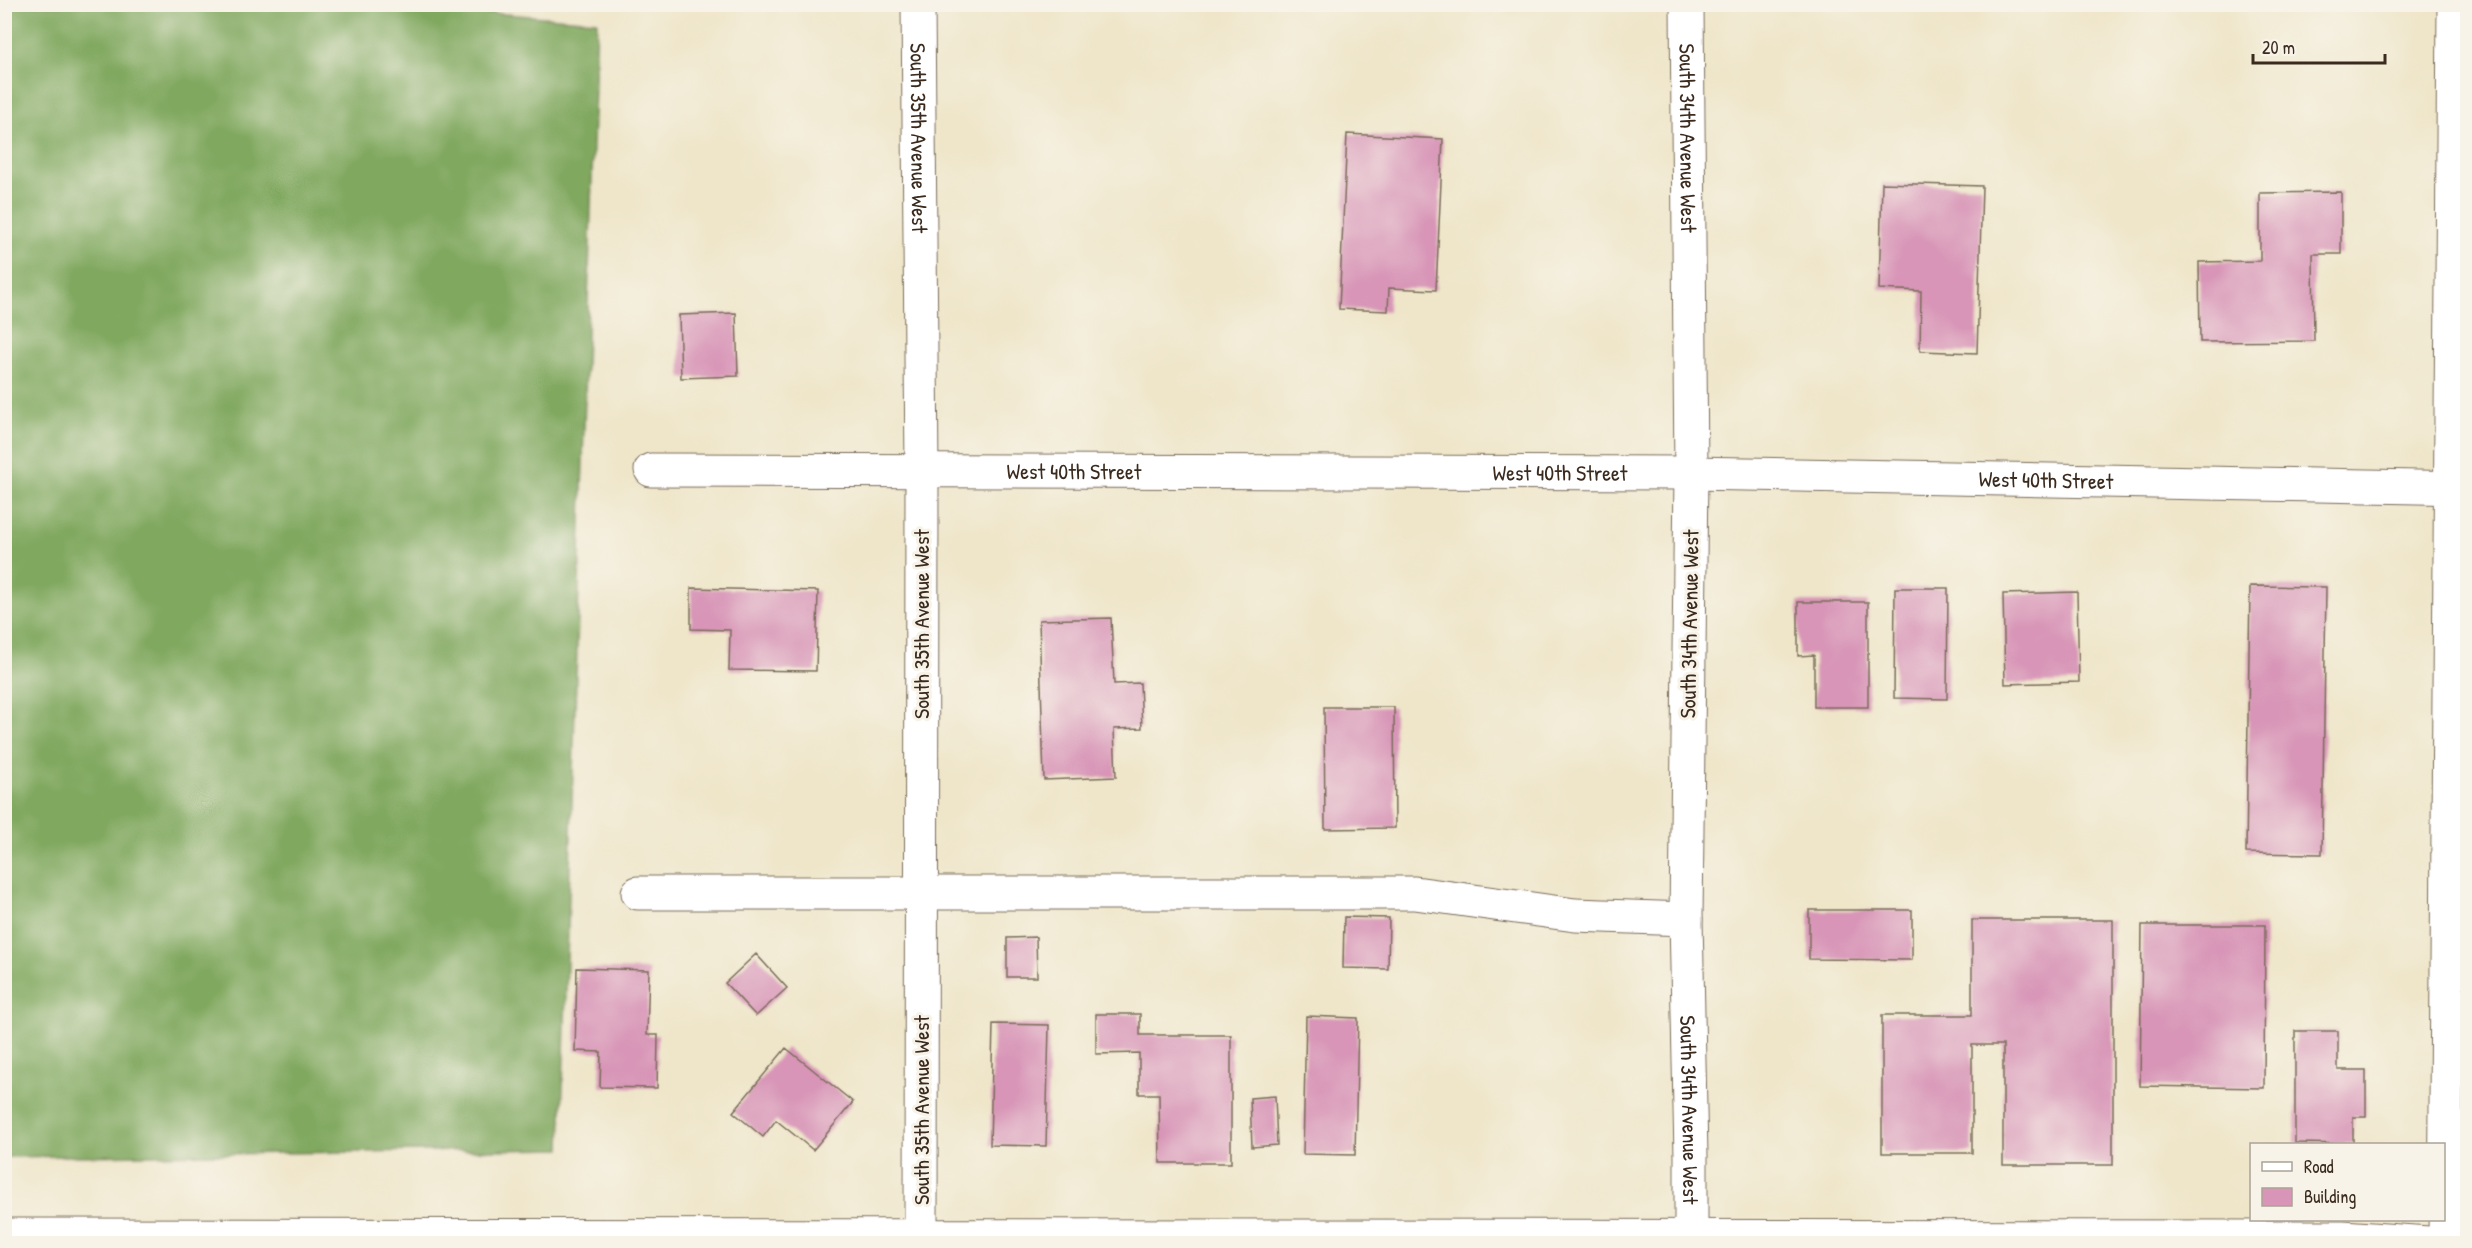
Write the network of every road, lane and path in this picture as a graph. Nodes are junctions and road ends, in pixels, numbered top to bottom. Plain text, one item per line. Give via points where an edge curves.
1 (918, 4) edge
2 (1686, 4) edge
3 (2454, 4) edge
4 (651, 470) dead end
5 (922, 471) junction
6 (1691, 473) junction
7 (2459, 488) edge
8 (639, 893) dead end
9 (921, 893) junction
10 (1686, 919) junction
11 (2445, 1194) edge
12 (2444, 1221) edge
13 (4, 1235) edge
14 (921, 1240) edge
15 (1691, 1240) edge
16 (2080, 1240) edge
17 (2444, 1244) edge

1 - 5 street, South 35th Avenue West
2 - 6 street, South 34th Avenue West
3 - 7 street
4 - 5 street, West 40th Street
5 - 6 street, West 40th Street
5 - 9 street, South 35th Avenue West
6 - 7 street, West 40th Street
6 - 10 street, South 34th Avenue West
7 - 11 street
8 - 9 street
9 - 10 street via 1415,893 1575,915
9 - 14 street, South 35th Avenue West
10 - 15 street, South 34th Avenue West
12 - 17 street
13 - 14 street
14 - 15 street
15 - 16 street
16 - 17 street via 2342,1237

